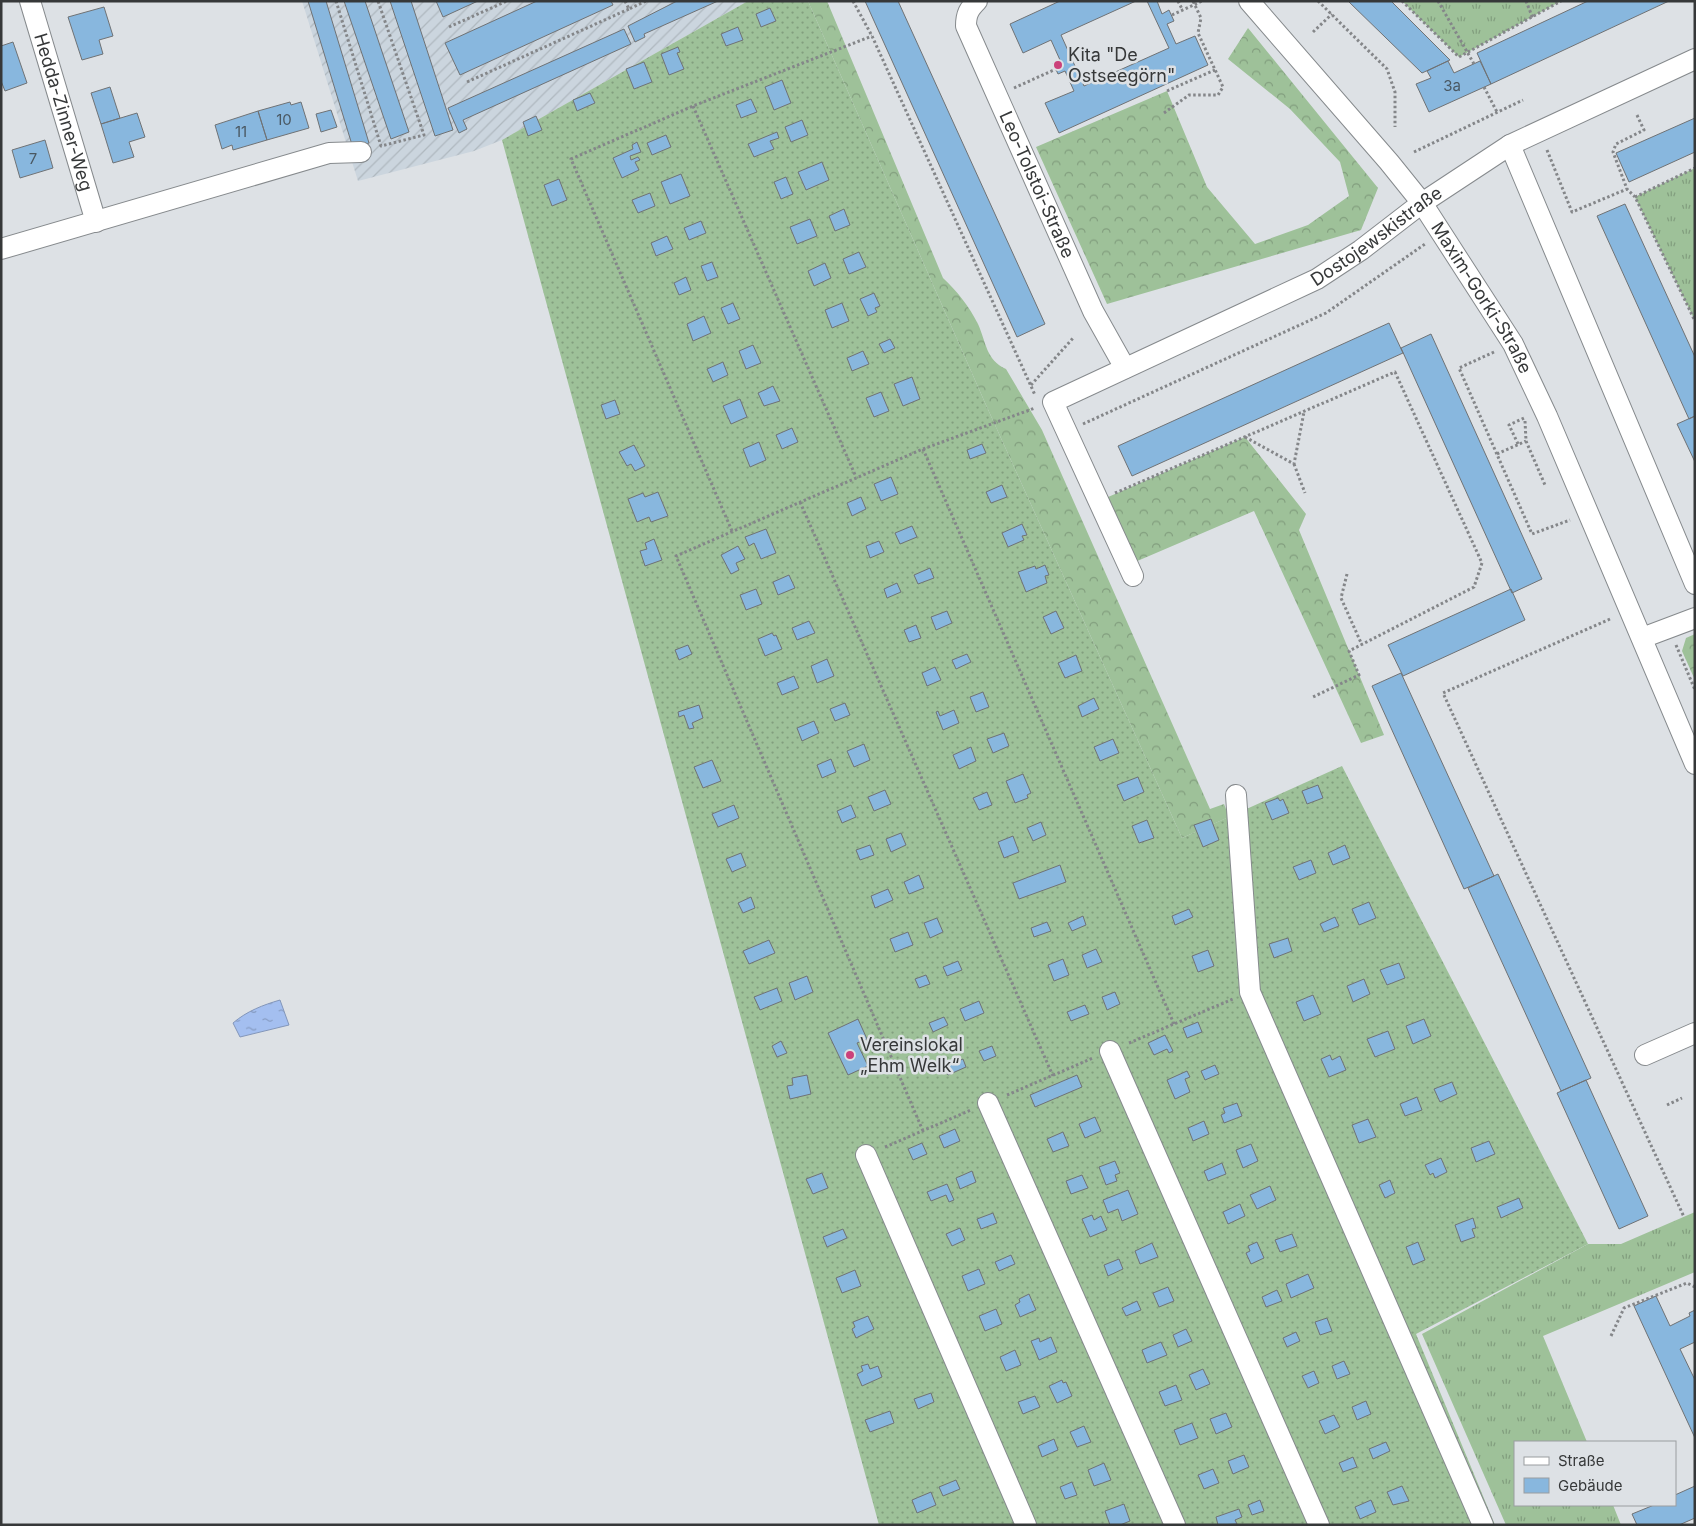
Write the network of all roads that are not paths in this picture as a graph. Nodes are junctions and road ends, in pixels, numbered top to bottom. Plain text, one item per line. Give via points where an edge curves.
1 (30, 1) edge
2 (977, 1) edge
3 (1249, 1) edge
4 (1695, 59) edge
5 (1510, 145) junction
6 (361, 152) dead end
7 (1422, 203) junction
8 (96, 222) junction
9 (1, 249) edge
10 (1125, 368) junction
11 (1133, 576) dead end
12 (1695, 584) edge
13 (1695, 618) edge
14 (1642, 638) junction
15 (1695, 764) edge
16 (1236, 795) dead end
17 (1695, 1033) edge
18 (1110, 1051) road end
19 (1644, 1055) dead end
20 (988, 1103) road end
21 (866, 1155) road end
22 (1026, 1525) edge
23 (1175, 1525) edge
24 (1319, 1525) edge
25 (1483, 1525) edge

1 - 8 street, Hedda-Zinner-Weg
2 - 10 street, Leo-Tolstoi-Straße via 966,17 966,26 1093,311
3 - 7 street, Maxim-Gorki-Straße
4 - 5 street, Dostojewskistraße
5 - 7 street, Dostojewskistraße
5 - 12 street
6 - 8 street via 329,153
7 - 10 street, Dostojewskistraße via 1317,279
7 - 14 street, Maxim-Gorki-Straße via 1513,344
8 - 9 street
10 - 11 street, Dostojewskistraße via 1046,404 1067,432
13 - 14 street
14 - 15 street, Maxim-Gorki-Straße
16 - 25 street via 1250,992
17 - 19 street
18 - 24 street
20 - 23 street
21 - 22 street

